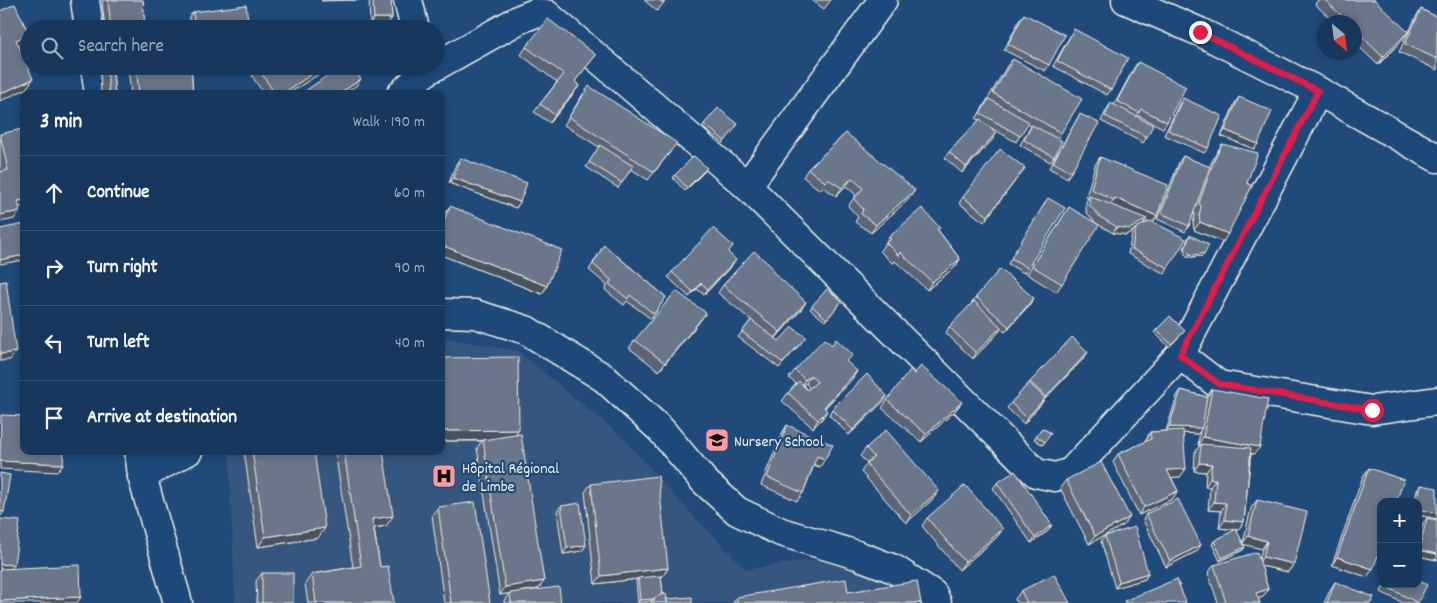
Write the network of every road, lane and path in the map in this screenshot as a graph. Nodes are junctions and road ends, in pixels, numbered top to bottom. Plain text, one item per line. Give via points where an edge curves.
1 (85, 0) edge
2 (408, 0) edge
3 (883, 0) edge
4 (1126, 0) edge
5 (88, 20) edge
6 (412, 20) edge
7 (445, 59) edge
8 (96, 75) edge
9 (421, 75) edge
10 (98, 90) edge
11 (405, 90) edge
12 (1318, 91) junction
13 (1437, 158) edge
14 (747, 186) junction
15 (445, 313) edge
16 (1180, 355) junction
17 (1437, 402) edge
18 (174, 455) edge
19 (141, 464) edge
20 (178, 603) edge
21 (937, 603) edge

1 - 5 main road
2 - 6 main road
3 - 14 main road
4 - 12 main road via 1200,32
7 - 14 main road via 520,19 535,13 546,14
8 - 10 main road
9 - 11 main road
12 - 13 main road
12 - 16 main road
14 - 16 main road via 1036,473 1056,477 1071,472
15 - 21 main road via 475,314 526,330 604,378 661,430 704,482 737,511 782,532 894,569 933,594
16 - 17 main road via 1219,384 1372,410
18 - 19 main road
19 - 20 main road

